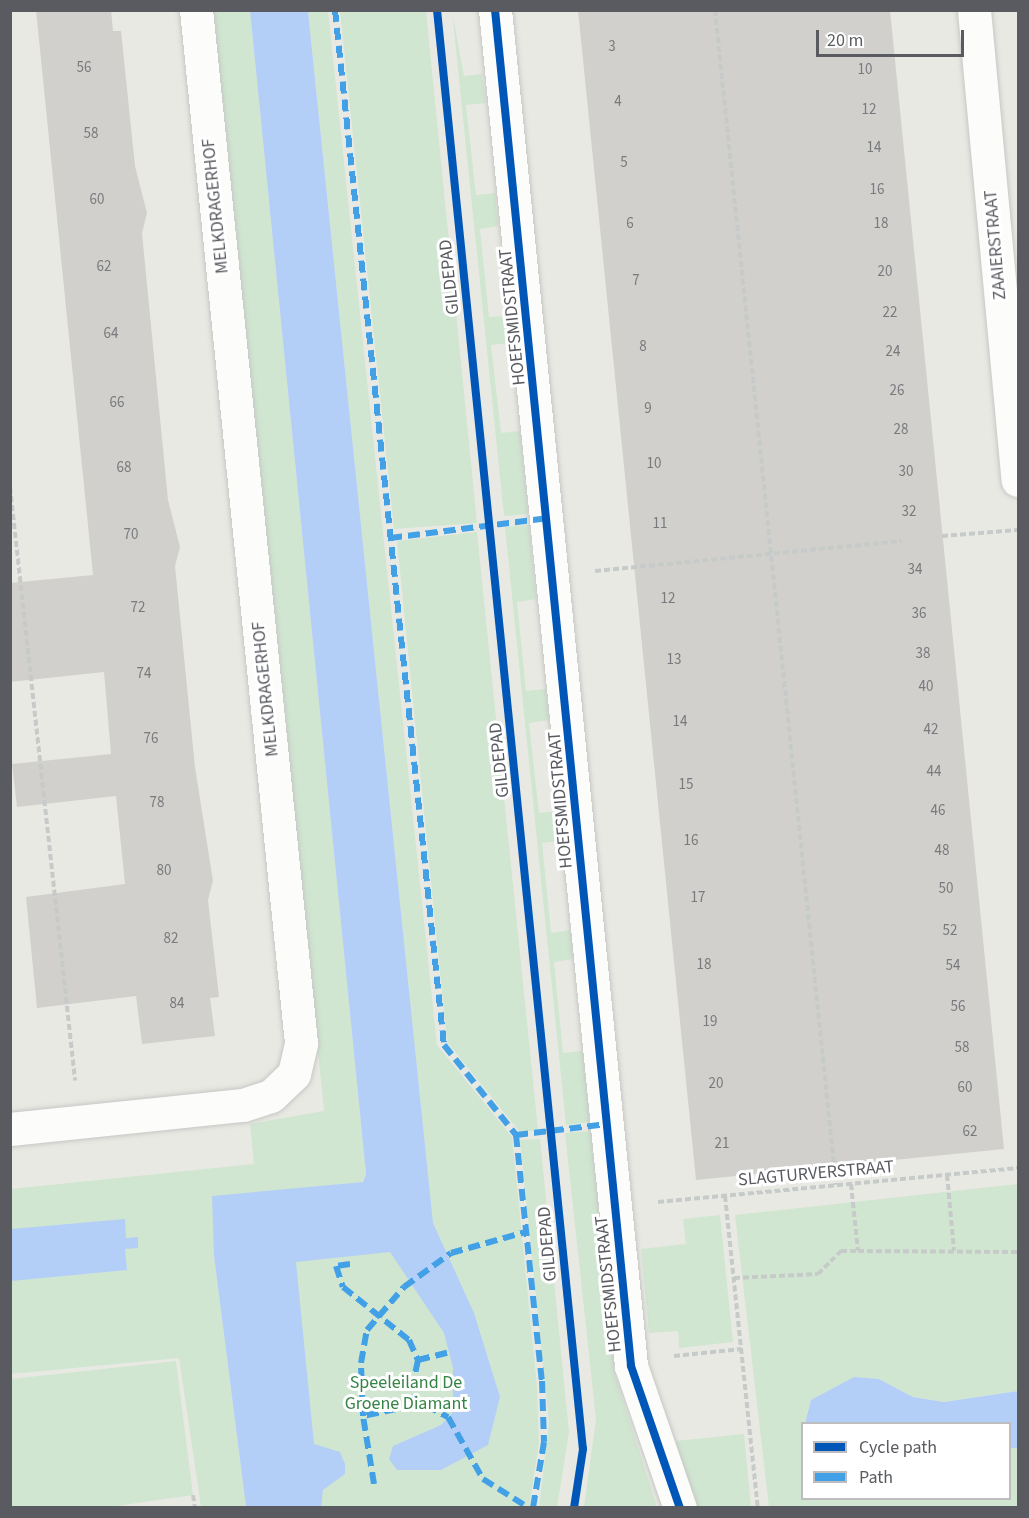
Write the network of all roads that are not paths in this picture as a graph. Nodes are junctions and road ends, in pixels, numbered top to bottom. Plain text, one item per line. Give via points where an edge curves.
1 (196, 10) edge
2 (495, 10) edge
3 (974, 10) edge
4 (1018, 480) edge
5 (10, 1129) edge
6 (681, 1508) edge

1 - 5 street, MELKDRAGERHOF via 301,1043 294,1074 271,1096 243,1105
2 - 6 street, HOEFSMIDSTRAAT via 632,1360
3 - 4 street, ZAAIERSTRAAT

